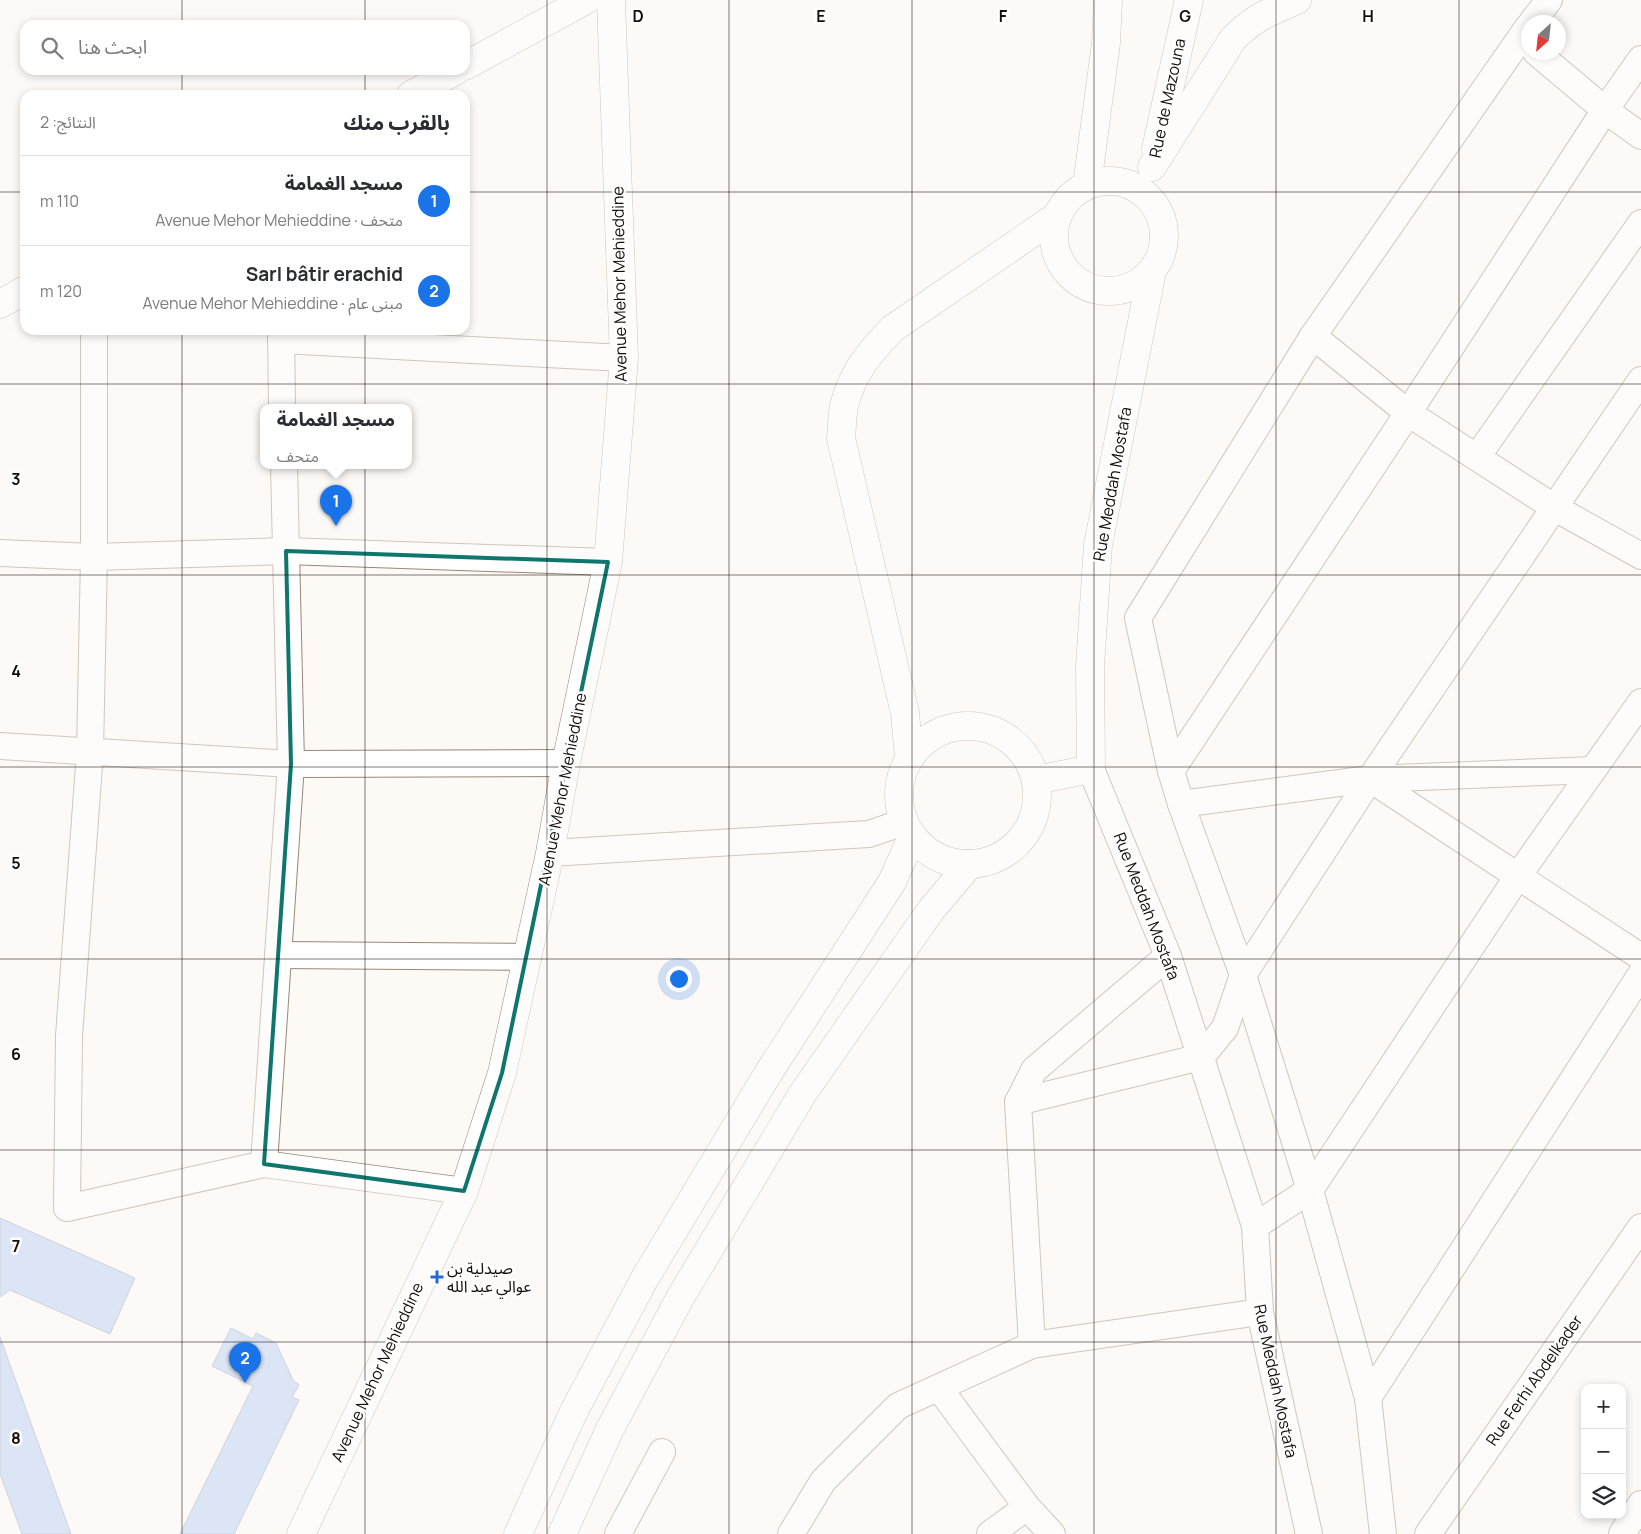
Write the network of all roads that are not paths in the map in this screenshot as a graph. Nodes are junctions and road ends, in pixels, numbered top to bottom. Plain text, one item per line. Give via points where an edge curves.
1 (586, 0) edge
2 (611, 0) edge
3 (1108, 0) edge
4 (1189, 0) edge
5 (1297, 0) edge
6 (1549, 0) edge
7 (1541, 15) edge
8 (1521, 48) edge
9 (1641, 59) edge
10 (1553, 60) edge
11 (470, 63) edge
12 (448, 75) edge
13 (420, 90) edge
14 (1605, 110) junction
15 (1641, 136) edge
16 (1152, 167) junction
17 (1087, 185) junction
18 (1147, 197) junction
19 (1057, 216) junction
20 (1641, 223) edge
21 (1152, 272) junction
22 (20, 293) edge
23 (0, 304) edge
24 (94, 335) edge
25 (281, 335) edge
26 (1314, 336) junction
27 (624, 358) junction
28 (1641, 380) edge
29 (282, 404) edge
30 (1408, 413) junction
31 (1477, 457) junction
32 (284, 469) edge
33 (1555, 508) junction
34 (286, 551) junction
35 (0, 553) edge
36 (1641, 556) edge
37 (94, 557) junction
38 (608, 562) junction
39 (1641, 702) edge
40 (0, 746) edge
41 (90, 752) junction
42 (909, 757) junction
43 (566, 763) junction
44 (291, 764) junction
45 (1091, 769) junction
46 (1593, 770) junction
47 (1171, 772) junction
48 (1370, 779) junction
49 (1036, 780) junction
50 (1181, 804) junction
51 (908, 829) junction
52 (550, 853) junction
53 (970, 864) junction
54 (1518, 876) junction
55 (278, 955) junction
56 (1168, 956) junction
57 (528, 957) junction
58 (1641, 957) edge
59 (1641, 974) edge
60 (1243, 975) junction
61 (1201, 1057) junction
62 (1018, 1102) junction
63 (264, 1164) junction
64 (1310, 1190) junction
65 (464, 1191) junction
66 (1255, 1226) junction
67 (1641, 1227) edge
68 (1260, 1312) junction
69 (1032, 1345) junction
70 (939, 1388) junction
71 (1368, 1398) junction
72 (662, 1452) dead end
73 (1641, 1504) edge
74 (1027, 1507) junction
75 (301, 1534) edge
76 (518, 1534) edge
77 (562, 1534) edge
78 (618, 1534) edge
79 (792, 1534) edge
80 (990, 1534) edge
81 (1052, 1534) edge
82 (1309, 1534) edge
83 (1383, 1534) edge
84 (1428, 1534) edge
85 (1622, 1534) edge

1 - 11 street
2 - 27 street, Avenue Mehor Mehieddine
3 - 17 street via 1106,43
4 - 16 street, Rue de Mazouna
5 - 16 street via 1262,15 1233,39
6 - 7 street
8 - 26 street
9 - 14 street
10 - 14 street
12 - 13 street
14 - 15 street
14 - 30 street
16 - 18 street, Rue de Mazouna
17 - 18 street via 1119,182 1134,187
17 - 19 street via 1074,192
18 - 21 street via 1158,210 1163,225 1164,242
19 - 21 street via 1054,251 1074,280 1106,292 1123,290
19 - 42 street via 892,329 870,352 854,378 844,407 841,438 905,713
20 - 31 street
21 - 45 street, Rue Meddah Mostafa via 1098,545 1090,666
22 - 23 street
24 - 37 street
25 - 27 street
25 - 29 street
26 - 30 street
26 - 47 street via 1138,618
27 - 38 street, Avenue Mehor Mehieddine
28 - 33 street
30 - 31 street
30 - 47 street
31 - 33 street
32 - 34 street
33 - 36 street
33 - 48 street
34 - 37 street
34 - 38 street
34 - 44 street
35 - 37 street
37 - 41 street
38 - 43 street, Avenue Mehor Mehieddine
39 - 46 street
40 - 41 street
41 - 44 street
41 - 63 street via 69,1036 67,1208
42 - 49 street via 940,731 960,726 980,727 999,733 1016,745
42 - 51 street via 899,789 899,806
43 - 44 street
43 - 52 street, Avenue Mehor Mehieddine
44 - 55 street
45 - 49 street
45 - 56 street, Rue Meddah Mostafa
46 - 48 street
46 - 54 street
47 - 50 street
48 - 50 street
48 - 54 street
48 - 60 street
49 - 53 street via 1033,820 1023,838 1008,852 991,861
50 - 60 street
51 - 52 street
51 - 53 street via 924,849 938,858
51 - 76 street via 892,882 769,1072 644,1278 574,1411
52 - 57 street, Avenue Mehor Mehieddine
53 - 77 street via 931,910 803,1094 680,1298 610,1429
54 - 58 street
54 - 64 street
55 - 57 street
55 - 63 street
56 - 61 street, Rue Meddah Mostafa
56 - 62 street via 1034,1070
57 - 65 street, Avenue Mehor Mehieddine via 502,1073
59 - 71 street
60 - 61 street via 1225,1028
60 - 64 street
61 - 62 street
61 - 66 street, Rue Meddah Mostafa
62 - 69 street
63 - 65 street
64 - 66 street
64 - 71 street
65 - 75 street, Avenue Mehor Mehieddine
66 - 68 street, Rue Meddah Mostafa
67 - 84 street, Rue Ferhi Abdelkader
68 - 69 street
68 - 82 street, Rue Meddah Mostafa
69 - 70 street
70 - 74 street
70 - 79 street via 898,1406 823,1481
71 - 83 street
72 - 78 street
73 - 85 street
74 - 80 street
74 - 81 street

